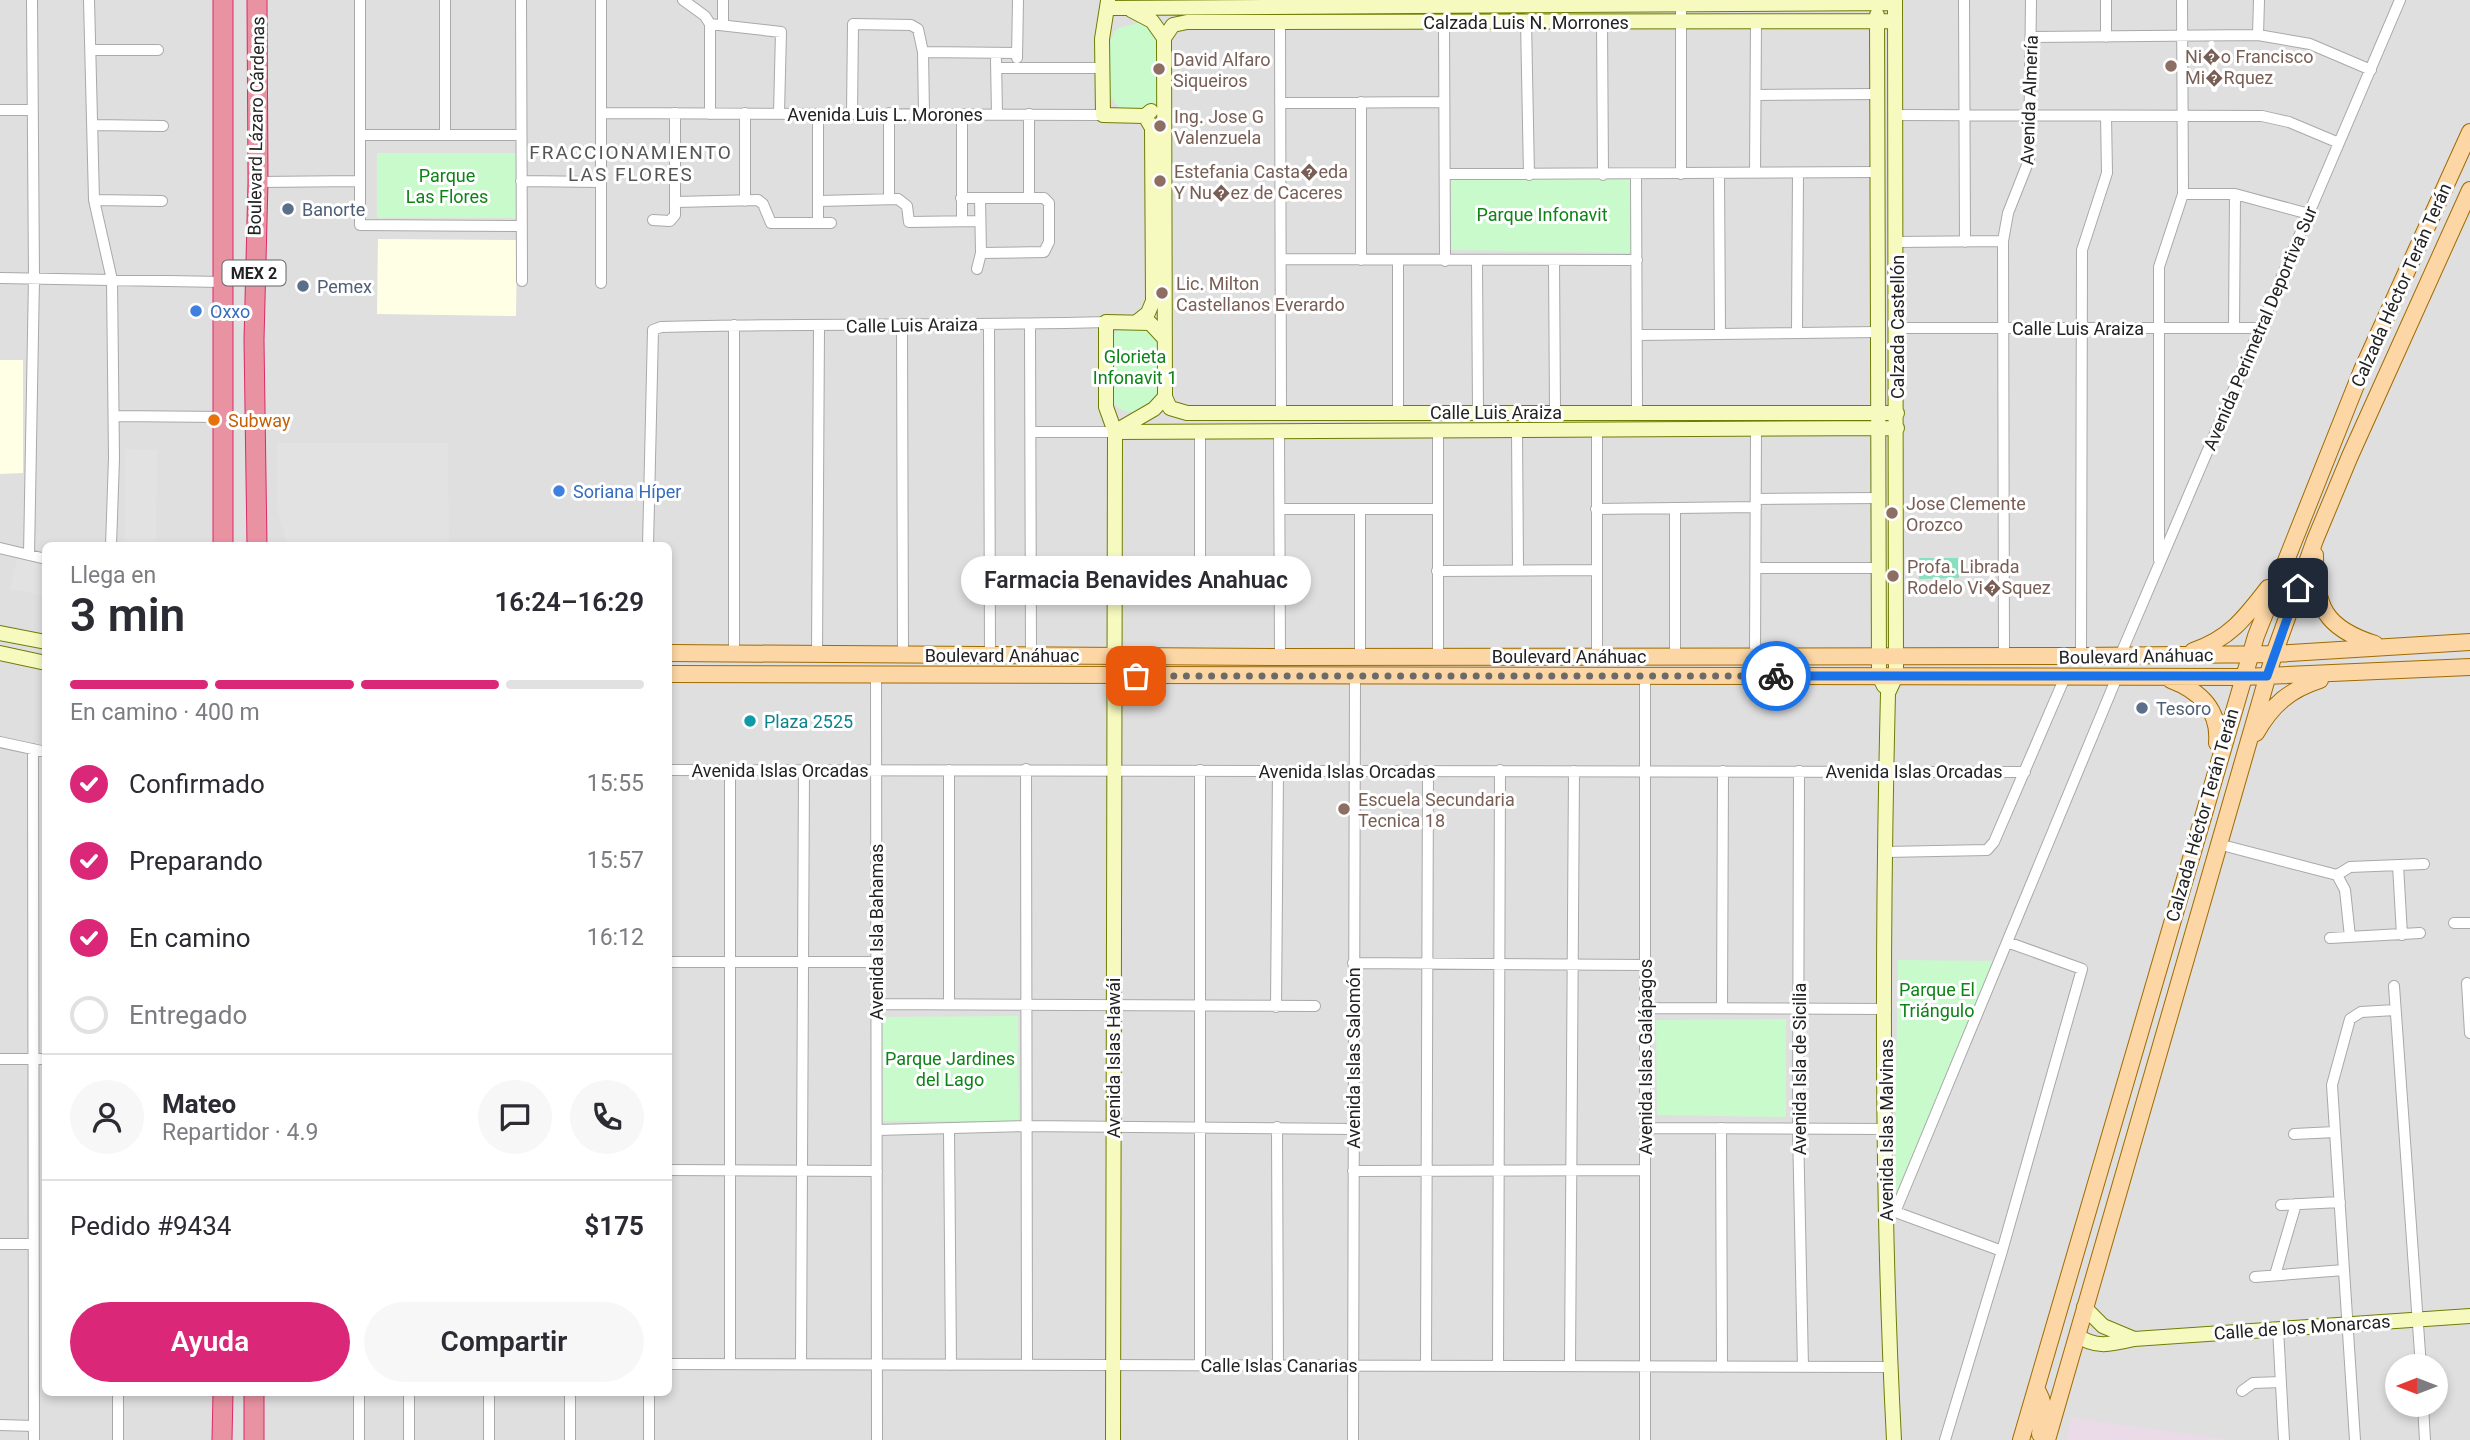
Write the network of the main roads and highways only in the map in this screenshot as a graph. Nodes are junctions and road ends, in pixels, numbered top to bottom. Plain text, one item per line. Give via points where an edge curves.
1 (223, 0) edge
2 (257, 0) edge
3 (2470, 132) edge
4 (2452, 171) junction
5 (2470, 190) edge
6 (223, 225) junction
7 (255, 225) junction
8 (2423, 296) junction
9 (2370, 354) junction
10 (2350, 456) junction
11 (2315, 540) junction
12 (223, 542) edge
13 (259, 542) edge
14 (2278, 575) junction
15 (2470, 642) edge
16 (2388, 648) junction
17 (672, 653) edge
18 (2250, 654) junction
19 (2274, 654) junction
20 (2181, 655) junction
21 (2470, 667) edge
22 (672, 674) edge
23 (2335, 675) junction
24 (2267, 676) junction
25 (2166, 677) junction
26 (2243, 677) junction
27 (2244, 753) junction
28 (2214, 772) junction
29 (2077, 1250) junction
30 (2077, 1335) junction
31 (2036, 1389) junction
32 (223, 1396) edge
33 (254, 1396) edge
34 (222, 1440) edge
35 (254, 1440) edge
36 (2021, 1440) edge
37 (2039, 1440) edge
38 (2047, 1440) edge

1 - 6 highway, Boulevard Lázaro Cárdenas / MEX 2
2 - 7 highway, Boulevard Lázaro Cárdenas / MEX 2
3 - 4 main road, Calzada Héctor Terán Terán
4 - 8 main road via 2461,177 2460,185 2437,241
4 - 9 main road, Calzada Héctor Terán Terán
5 - 8 main road, Calzada Héctor Terán Terán
6 - 7 highway
6 - 12 highway, Boulevard Lázaro Cárdenas / MEX 2
7 - 13 highway, Boulevard Lázaro Cárdenas / MEX 2
8 - 10 main road, Calzada Héctor Terán Terán
9 - 10 main road via 2368,371 2339,440 2340,449
9 - 14 main road, Calzada Héctor Terán Terán
10 - 11 main road, Calzada Héctor Terán Terán
11 - 16 main road via 2315,584 2326,613 2349,635
11 - 19 main road, Calzada Héctor Terán Terán
14 - 18 main road, Calzada Héctor Terán Terán
14 - 20 main road via 2234,631 2216,643
15 - 16 main road, Boulevard Anáhuac
16 - 19 main road, Boulevard Anáhuac
17 - 20 main road, Boulevard Anáhuac
18 - 19 main road, Boulevard Anáhuac
18 - 20 main road, Boulevard Anáhuac
18 - 26 main road, Calzada Héctor Terán Terán
19 - 24 main road, Calzada Héctor Terán Terán
21 - 23 main road, Boulevard Anáhuac
22 - 25 main road, Boulevard Anáhuac
23 - 24 main road, Boulevard Anáhuac
23 - 27 main road via 2302,686 2279,701
24 - 26 main road, Boulevard Anáhuac
24 - 27 main road, Calzada Héctor Terán Terán
25 - 26 main road, Boulevard Anáhuac
25 - 28 main road via 2194,691 2215,716
26 - 28 main road, Calzada Héctor Terán Terán
27 - 30 main road, Calzada Héctor Terán Terán
28 - 29 main road, Calzada Héctor Terán Terán
29 - 30 main road via 2078,1273 2069,1315
29 - 31 main road, Calzada Héctor Terán Terán
30 - 38 main road, Calzada Héctor Terán Terán
31 - 36 main road, Calzada Héctor Terán Terán
31 - 37 main road via 2044,1407
32 - 34 highway
33 - 35 highway

